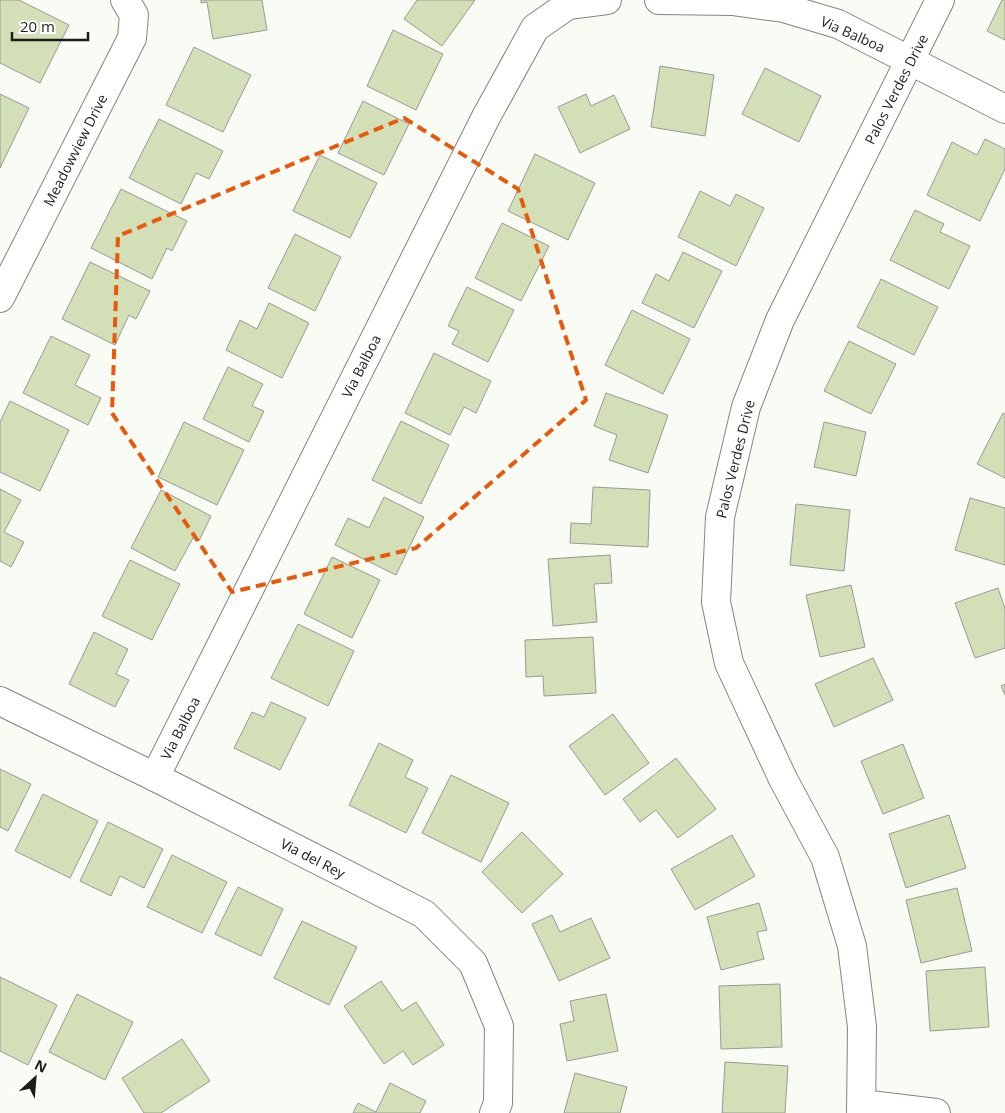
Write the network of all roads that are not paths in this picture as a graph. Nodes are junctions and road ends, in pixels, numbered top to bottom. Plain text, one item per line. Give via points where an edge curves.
1 (125, 0) edge
2 (607, 0) edge
3 (659, 0) edge
4 (940, 0) edge
5 (910, 61) junction
6 (1005, 109) edge
7 (0, 298) edge
8 (0, 701) edge
9 (155, 777) junction
10 (861, 1108) edge
11 (494, 1113) edge
12 (936, 1113) edge

1 - 7 street, Meadowview Drive via 134,15 132,38
2 - 9 street, Via Balboa via 568,5 535,28 482,126
3 - 5 street, Via Balboa via 732,1 784,8 838,24
4 - 5 street, Palos Verdes Drive
5 - 6 street, Via Balboa
5 - 10 street, Palos Verdes Drive via 780,320 746,407 720,517 716,602 729,663 783,779 825,857 852,946 862,1027
8 - 9 street, Via del Rey
9 - 11 street, Via del Rey via 424,914 473,963 499,1026 498,1103
10 - 12 street

